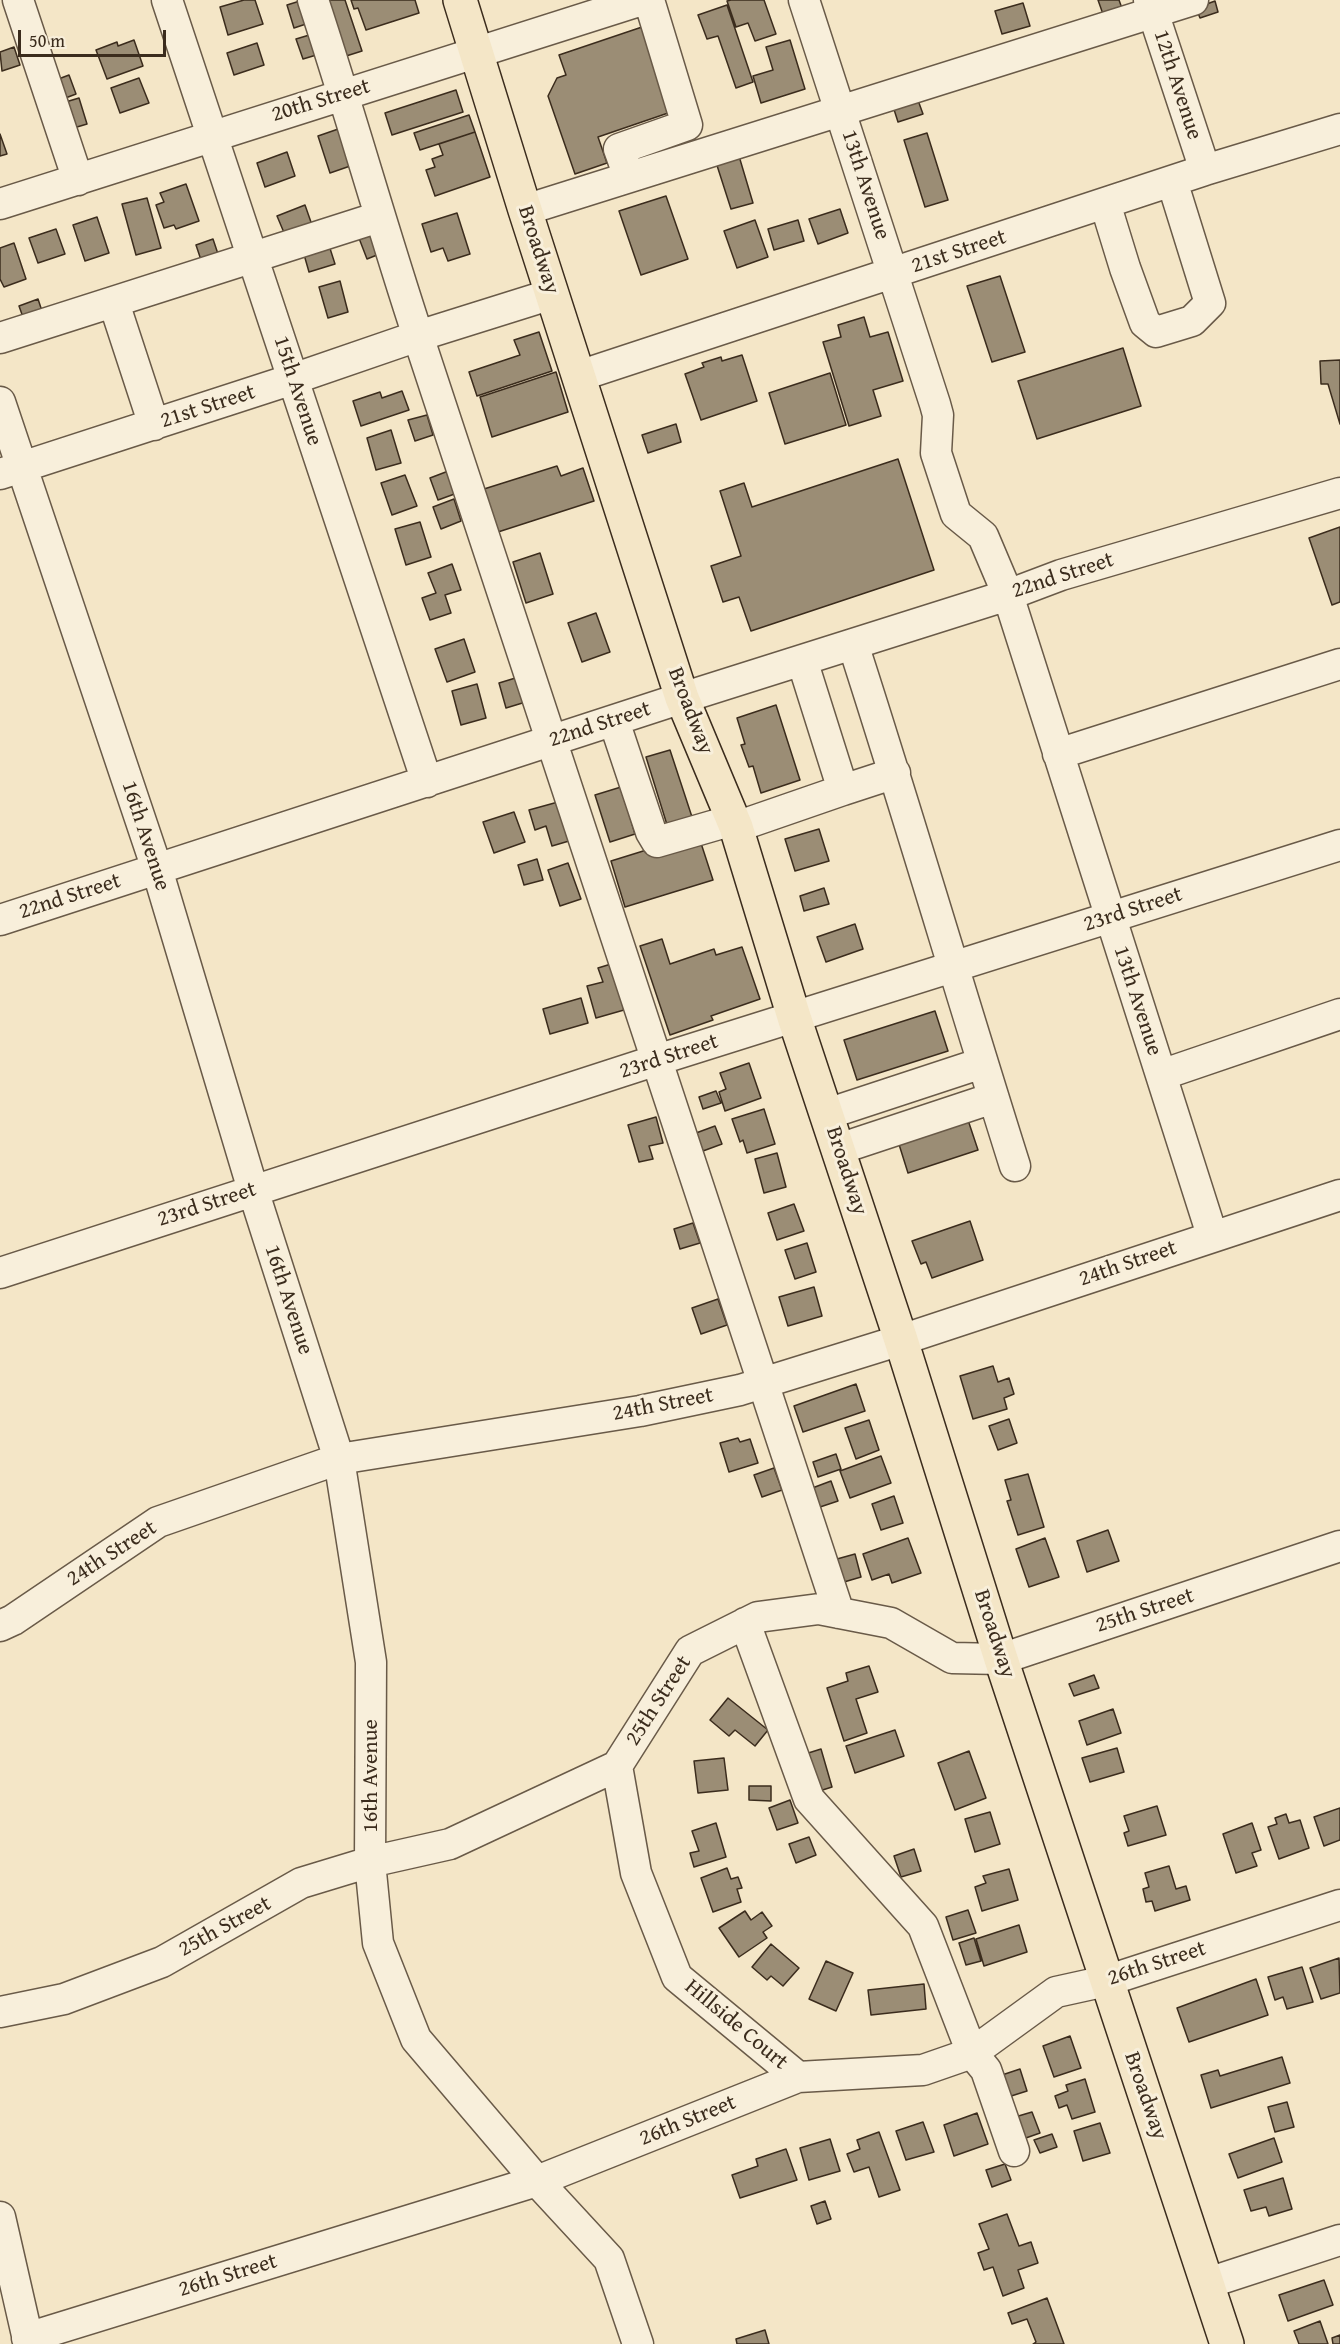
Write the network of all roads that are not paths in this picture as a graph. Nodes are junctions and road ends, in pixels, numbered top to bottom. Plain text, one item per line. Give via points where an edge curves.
1 (18, 0) edge
2 (167, 0) edge
3 (314, 0) edge
4 (460, 0) edge
5 (642, 0) edge
6 (650, 0) edge
7 (804, 0) edge
8 (1193, 0) edge
9 (1151, 7) edge
10 (476, 51) junction
11 (344, 94) junction
12 (841, 111) junction
13 (1340, 129) edge
14 (212, 135) junction
15 (1205, 170) junction
16 (629, 177) junction
17 (78, 180) junction
18 (1172, 181) junction
19 (1106, 203) junction
20 (0, 204) edge
21 (525, 210) junction
22 (379, 217) junction
23 (254, 259) junction
24 (894, 273) junction
25 (552, 294) junction
26 (114, 303) junction
27 (418, 336) junction
28 (0, 338) edge
29 (579, 376) junction
30 (293, 379) junction
31 (0, 402) edge
32 (154, 424) junction
33 (11, 470) edge
34 (1340, 493) edge
35 (1008, 594) junction
36 (853, 644) junction
37 (802, 660) junction
38 (1340, 664) edge
39 (682, 698) junction
40 (614, 721) junction
41 (551, 741) junction
42 (1058, 754) junction
43 (895, 772) junction
44 (427, 782) junction
45 (843, 790) junction
46 (734, 823) junction
47 (1340, 845) edge
48 (157, 869) junction
49 (1110, 918) junction
50 (0, 920) edge
51 (952, 967) junction
52 (1340, 1014) edge
53 (794, 1017) junction
54 (657, 1060) junction
55 (982, 1063) junction
56 (1161, 1075) junction
57 (993, 1098) junction
58 (827, 1114) junction
59 (839, 1149) junction
60 (1015, 1166) dead end
61 (253, 1190) junction
62 (1340, 1195) edge
63 (1212, 1235) junction
64 (0, 1273) edge
65 (901, 1340) junction
66 (763, 1383) junction
67 (339, 1459) junction
68 (1340, 1546) edge
69 (839, 1613) junction
70 (745, 1623) junction
71 (0, 1626) edge
72 (1001, 1659) junction
73 (617, 1766) junction
74 (370, 1862) junction
75 (1340, 1905) edge
76 (1106, 1981) junction
77 (0, 2012) edge
78 (972, 2054) junction
79 (798, 2077) junction
80 (1014, 2151) dead end
81 (537, 2181) junction
82 (0, 2217) edge
83 (1340, 2240) edge
84 (1208, 2283) junction
85 (28, 2341) edge
86 (638, 2344) edge
87 (1227, 2344) edge

1 - 17 street
2 - 14 street, 15th Avenue
3 - 11 street
4 - 10 main road, Broadway
5 - 10 street, 20th Street
6 - 16 street via 687,125 619,149
7 - 12 street, 13th Avenue
8 - 9 street
9 - 12 street
9 - 15 street, 12th Avenue
10 - 11 street, 20th Street
10 - 21 main road, Broadway
11 - 14 street, 20th Street
11 - 22 street
12 - 16 street
12 - 24 street, 13th Avenue
13 - 15 street, 21st Street
14 - 17 street, 20th Street
14 - 23 street, 15th Avenue
15 - 18 street, 21st Street
16 - 21 street
17 - 20 street, 20th Street
18 - 19 street, 21st Street
18 - 19 street via 1210,303 1192,321 1156,332 1145,323
19 - 24 street, 21st Street
21 - 25 main road, Broadway
22 - 23 street
22 - 27 street
23 - 26 street
23 - 30 street, 15th Avenue
24 - 29 street, 21st Street
24 - 35 street, 13th Avenue via 938,415 936,453 956,514 983,536
25 - 27 street, 21st Street
25 - 29 main road, Broadway
26 - 28 street
26 - 32 street
27 - 30 street, 21st Street
27 - 41 street
29 - 39 main road, Broadway
30 - 32 street, 21st Street
30 - 44 street, 15th Avenue
31 - 33 street, 16th Avenue
32 - 33 street, 21st Street
33 - 48 street, 16th Avenue
34 - 35 street, 22nd Street
35 - 36 street, 22nd Street
35 - 42 street, 13th Avenue
36 - 37 street, 22nd Street
36 - 43 street
37 - 39 street, 22nd Street
37 - 45 street
38 - 42 street
39 - 40 street, 22nd Street
39 - 46 main road, Broadway
40 - 41 street, 22nd Street
40 - 46 street via 657,842
41 - 44 street, 22nd Street
41 - 54 street
42 - 49 street, 13th Avenue
43 - 45 street
43 - 51 street
44 - 48 street, 22nd Street
45 - 46 street
46 - 53 main road, Broadway
47 - 49 street, 23rd Street
48 - 50 street, 22nd Street
48 - 61 street, 16th Avenue
49 - 51 street, 23rd Street
49 - 56 street, 13th Avenue
51 - 53 street, 23rd Street
51 - 55 street
52 - 56 street
53 - 54 street, 23rd Street
53 - 58 main road, Broadway
54 - 61 street, 23rd Street
54 - 66 street
55 - 57 street
55 - 58 street
56 - 63 street, 13th Avenue
57 - 59 street
57 - 60 street
58 - 59 main road, Broadway
59 - 65 main road, Broadway
61 - 64 street, 23rd Street
61 - 67 street, 16th Avenue
62 - 63 street, 24th Street
63 - 65 street, 24th Street
65 - 66 street, 24th Street
65 - 72 main road, Broadway
66 - 67 street, 24th Street via 640,1411
66 - 69 street
67 - 71 street, 24th Street via 158,1522
67 - 74 street, 16th Avenue via 371,1662
68 - 72 street, 25th Street
69 - 70 street, 25th Street via 819,1609 758,1617
69 - 72 street, 25th Street via 891,1623 952,1658
70 - 73 street, 25th Street via 690,1651
70 - 78 street via 809,1799 923,1926
72 - 76 main road, Broadway
73 - 74 street, 25th Street via 450,1844
73 - 79 street, Hillside Court via 636,1873 677,1977
74 - 77 street, 25th Street via 301,1883 162,1962 64,1999
74 - 81 street, 16th Avenue via 378,1943 416,2039
75 - 76 street, 26th Street
76 - 78 street, 26th Street via 1056,1992
76 - 84 main road, Broadway
78 - 79 street, 26th Street via 923,2070
78 - 80 street via 986,2070
79 - 81 street, 26th Street
81 - 85 street, 26th Street
81 - 86 street, 16th Avenue via 609,2259
82 - 85 street
83 - 84 street
84 - 87 main road, Broadway

